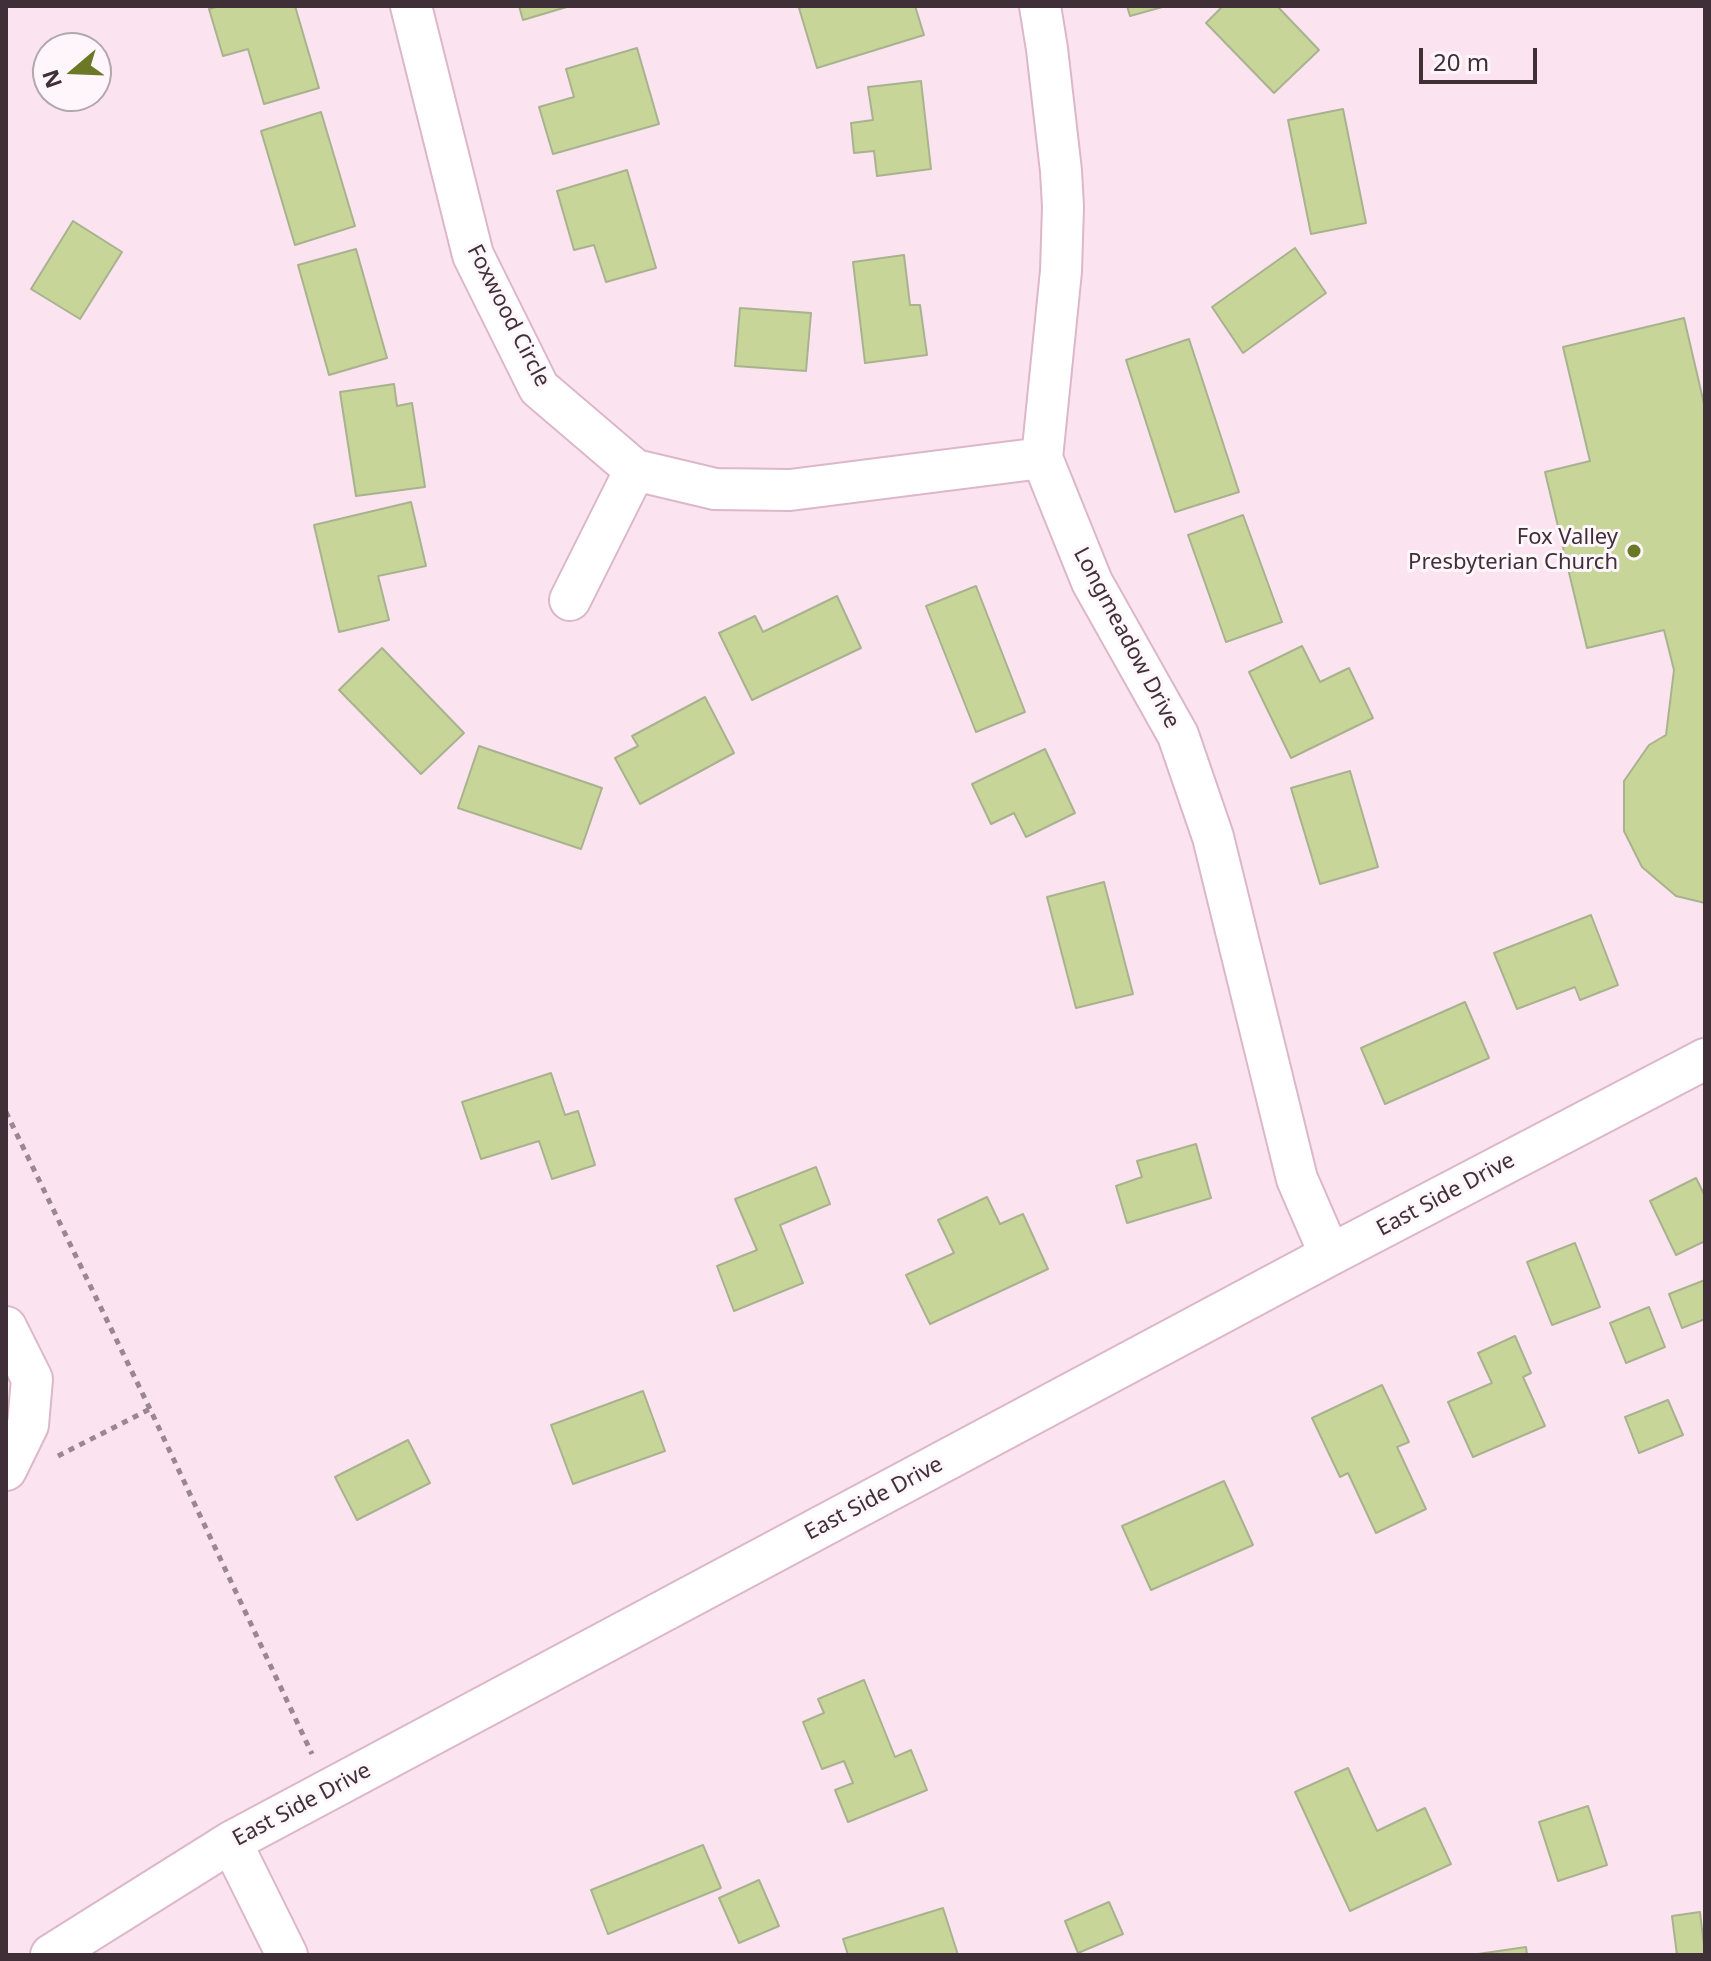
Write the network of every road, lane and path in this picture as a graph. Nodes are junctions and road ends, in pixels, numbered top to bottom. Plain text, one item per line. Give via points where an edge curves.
1 (411, 6) edge
2 (1040, 6) edge
3 (1042, 458) junction
4 (635, 470) junction
5 (570, 600) dead end
6 (1705, 1059) edge
7 (6, 1112) edge
8 (1330, 1255) junction
9 (6, 1327) edge
10 (150, 1409) junction
11 (45, 1462) dead end
12 (6, 1470) edge
13 (315, 1760) dead end
14 (231, 1842) junction
15 (51, 1955) edge
16 (287, 1955) edge

1 - 4 street, Foxwood Circle via 473,255 539,388
2 - 3 street, Longmeadow Drive via 1063,207
3 - 4 street, Foxwood Circle via 790,490 715,489
3 - 8 street, Longmeadow Drive via 1092,582 1178,735 1213,837 1297,1179
4 - 5 street
6 - 8 street, East Side Drive
7 - 10 path
8 - 14 street, East Side Drive
9 - 12 street via 32,1379 28,1425
10 - 11 path
10 - 13 path
14 - 15 street, East Side Drive
14 - 16 street

